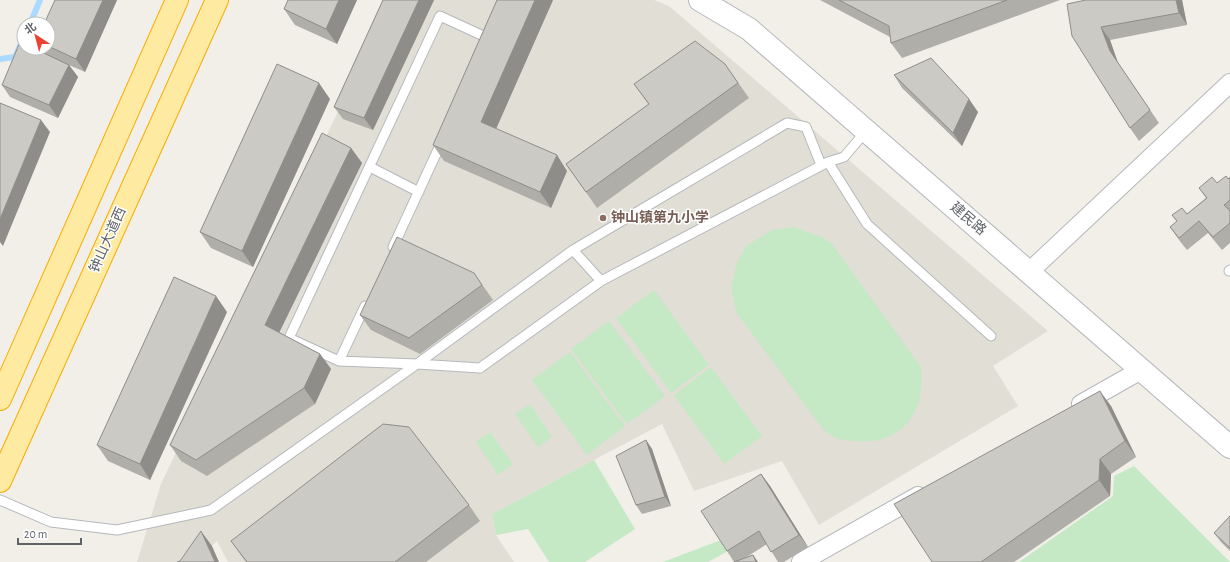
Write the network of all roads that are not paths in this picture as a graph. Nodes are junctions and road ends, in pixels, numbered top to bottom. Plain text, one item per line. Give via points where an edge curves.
1 (178, 0) edge
2 (217, 0) edge
3 (700, 0) edge
4 (484, 53) edge
5 (1230, 84) edge
6 (448, 129) edge
7 (866, 131) junction
8 (825, 163) junction
9 (370, 167) junction
10 (418, 192) junction
11 (573, 250) junction
12 (389, 255) edge
13 (1029, 272) junction
14 (601, 281) junction
15 (369, 298) edge
16 (992, 336) dead end
17 (339, 361) junction
18 (417, 364) junction
19 (1141, 370) junction
20 (0, 399) edge
21 (1065, 413) edge
22 (1230, 447) edge
23 (0, 481) edge
24 (933, 488) edge
25 (0, 500) edge
26 (802, 562) edge

1 - 20 highway
2 - 23 highway, 钟山大道西
3 - 7 street, 建民路 via 749,29
4 - 9 lane via 490,39 440,16
5 - 13 street
6 - 10 lane
7 - 8 lane via 844,157
7 - 13 street, 建民路
8 - 11 lane via 806,127 787,123
8 - 14 lane
8 - 16 lane via 868,224
9 - 10 lane
9 - 17 lane via 289,338
10 - 12 lane
11 - 14 lane
11 - 18 lane
13 - 19 street, 建民路
14 - 18 lane via 480,368
15 - 17 lane
17 - 18 lane
18 - 25 lane via 211,510 118,530 51,522
19 - 21 street
19 - 22 street, 建民路
24 - 26 street

